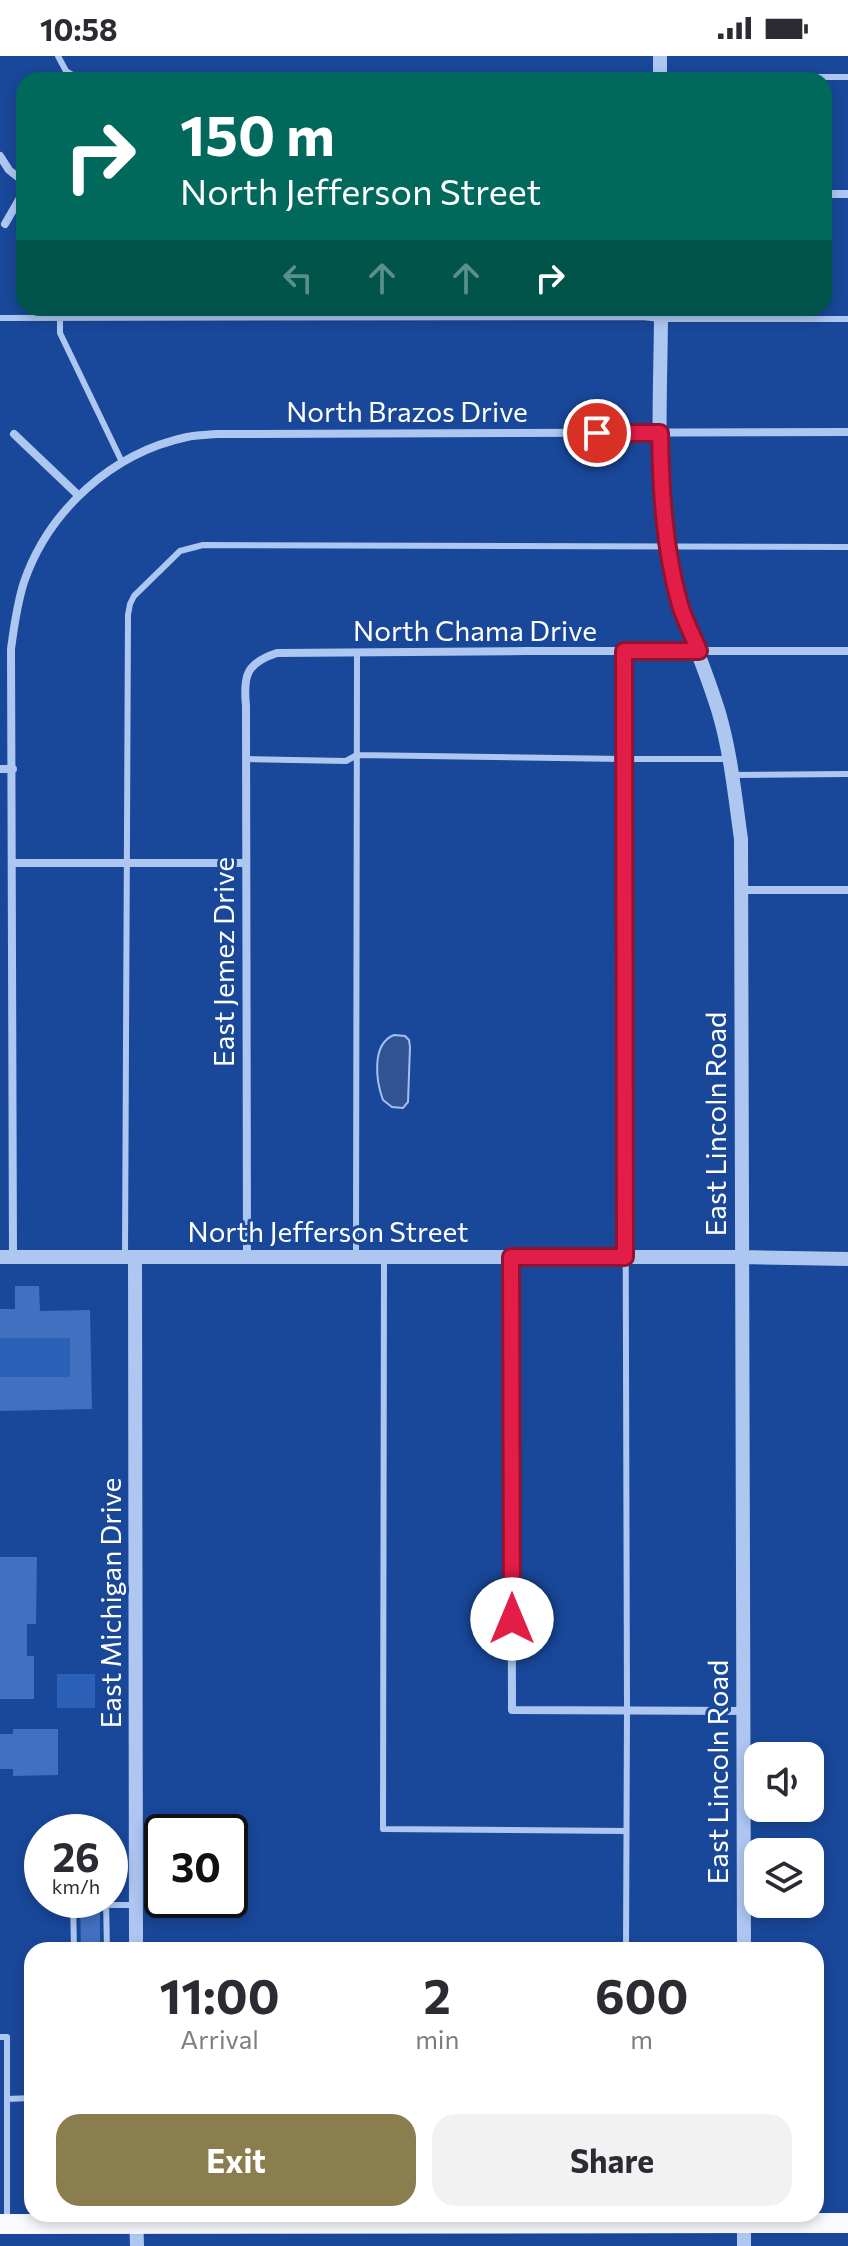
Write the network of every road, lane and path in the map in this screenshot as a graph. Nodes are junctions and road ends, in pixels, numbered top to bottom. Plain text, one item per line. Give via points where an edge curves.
1 (0, 156) edge
2 (16, 176) edge
3 (16, 205) edge
4 (5, 224) dead end
5 (648, 316) edge
6 (661, 316) edge
7 (736, 316) edge
8 (0, 318) edge
9 (60, 318) junction
10 (848, 319) edge
11 (848, 432) edge
12 (660, 433) junction
13 (14, 434) dead end
14 (122, 462) junction
15 (78, 495) junction
16 (668, 546) junction
17 (848, 547) edge
18 (624, 651) junction
19 (699, 651) junction
20 (848, 651) edge
21 (357, 652) junction
22 (250, 668) joint
23 (357, 755) junction
24 (246, 759) junction
25 (624, 759) junction
26 (730, 759) junction
27 (0, 769) edge
28 (13, 769) junction
29 (848, 774) edge
30 (732, 775) junction
31 (13, 863) junction
32 (128, 863) junction
33 (245, 863) junction
34 (741, 890) junction
35 (848, 890) edge
36 (7, 1257) edge
37 (130, 1257) junction
38 (247, 1257) junction
39 (356, 1257) junction
40 (384, 1257) junction
41 (511, 1257) junction
42 (625, 1257) junction
43 (742, 1257) junction
44 (848, 1259) edge
45 (627, 1711) junction
46 (744, 1711) junction
47 (626, 1831) junction
48 (128, 1904) edge
49 (136, 1905) junction
50 (73, 1918) edge
51 (106, 1918) edge
52 (74, 1942) edge
53 (107, 1942) edge
54 (136, 1942) edge
55 (626, 1942) edge
56 (744, 1942) edge
57 (0, 2037) edge
58 (24, 2098) edge
59 (7, 2099) junction
60 (57, 2222) edge
61 (136, 2222) edge
62 (744, 2222) edge
63 (824, 2222) edge
64 (848, 2223) edge
65 (4, 2224) edge
66 (137, 2246) edge
67 (744, 2246) edge

1 - 2 street
3 - 4 street
5 - 9 lane
6 - 12 street, East Lincoln Road
7 - 10 lane
8 - 9 lane
9 - 14 lane via 60,333
11 - 12 street, North Brazos Drive
12 - 14 street, North Brazos Drive via 217,434 186,437
12 - 16 street, East Lincoln Road
13 - 15 street
14 - 15 street, North Brazos Drive
15 - 28 street via 51,529 18,604 11,649
16 - 17 lane
16 - 19 street, East Lincoln Road via 681,609
16 - 32 lane via 203,545 180,551 130,604
18 - 19 street, North Chama Drive
18 - 21 street, North Chama Drive
18 - 25 lane
19 - 20 street, North Chama Drive
19 - 26 street, East Lincoln Road
21 - 22 street, North Chama Drive via 277,653
21 - 23 lane
22 - 24 street, East Jemez Drive via 244,685
23 - 24 lane via 346,761
23 - 25 lane
23 - 39 lane
24 - 33 street, East Jemez Drive
25 - 26 lane
25 - 42 lane
26 - 30 street, East Lincoln Road
27 - 28 street
28 - 31 street
29 - 30 lane
30 - 34 street, East Lincoln Road
31 - 32 street
31 - 36 street
32 - 33 street
32 - 37 lane
33 - 38 street, East Jemez Drive
34 - 35 street
34 - 43 street, East Lincoln Road
36 - 37 street, North Jefferson Street
37 - 38 street, North Jefferson Street
37 - 49 street, East Michigan Drive
38 - 39 street, North Jefferson Street
39 - 40 street, North Jefferson Street
40 - 41 street, North Jefferson Street
40 - 47 lane via 383,1829
41 - 42 street, North Jefferson Street
41 - 45 street via 512,1710
42 - 43 street, North Jefferson Street
42 - 45 lane
43 - 44 street, North Jefferson Street
43 - 46 street, East Lincoln Road
45 - 46 street
45 - 47 lane
46 - 56 street, East Lincoln Road
47 - 55 lane
48 - 49 lane
49 - 54 street, East Michigan Drive
50 - 52 lane
51 - 53 lane
57 - 59 lane via 7,2037
58 - 59 lane
59 - 65 lane
60 - 65 main road
61 - 66 street
62 - 67 street
63 - 64 main road

